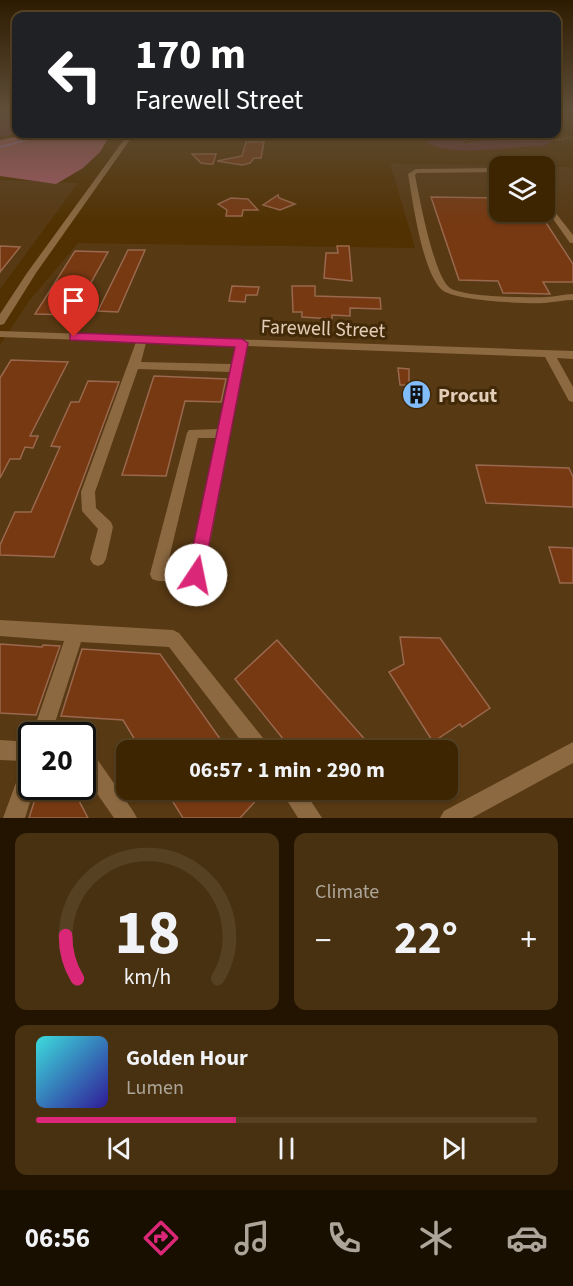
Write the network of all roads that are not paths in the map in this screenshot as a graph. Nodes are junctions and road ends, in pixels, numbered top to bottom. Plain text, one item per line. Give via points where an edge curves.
1 (121, 148) edge
2 (489, 171) edge
3 (555, 216) edge
4 (573, 241) edge
5 (483, 284) dead end
6 (488, 297) junction
7 (573, 297) edge
8 (0, 322) edge
9 (0, 334) edge
10 (142, 339) junction
11 (242, 343) junction
12 (549, 354) junction
13 (573, 355) edge
14 (134, 365) junction
15 (236, 368) junction
16 (573, 398) edge
17 (224, 434) junction
18 (98, 560) dead end
19 (0, 628) edge
20 (75, 633) junction
21 (45, 722) edge
22 (252, 740) edge
23 (0, 750) edge
24 (18, 751) edge
25 (573, 752) edge
26 (96, 774) edge
27 (20, 800) edge
28 (298, 800) edge
29 (14, 818) edge
30 (126, 818) edge
31 (311, 818) edge
32 (451, 818) edge

1 - 8 street
2 - 6 street via 411,174 440,284 446,291
3 - 4 street
5 - 6 street
6 - 7 street
9 - 10 street, Farewell Street
10 - 11 street, Farewell Street
10 - 14 street
11 - 12 street, Farewell Street
11 - 15 street
12 - 13 street, Farewell Street
12 - 16 street
14 - 15 street
14 - 18 street via 88,492 89,511 106,527
15 - 17 street
17 - 17 street via 196,575 158,574 193,434
19 - 20 street
20 - 21 street
20 - 22 street via 173,639
23 - 24 street
25 - 32 street
26 - 30 street
27 - 29 street
28 - 31 street

